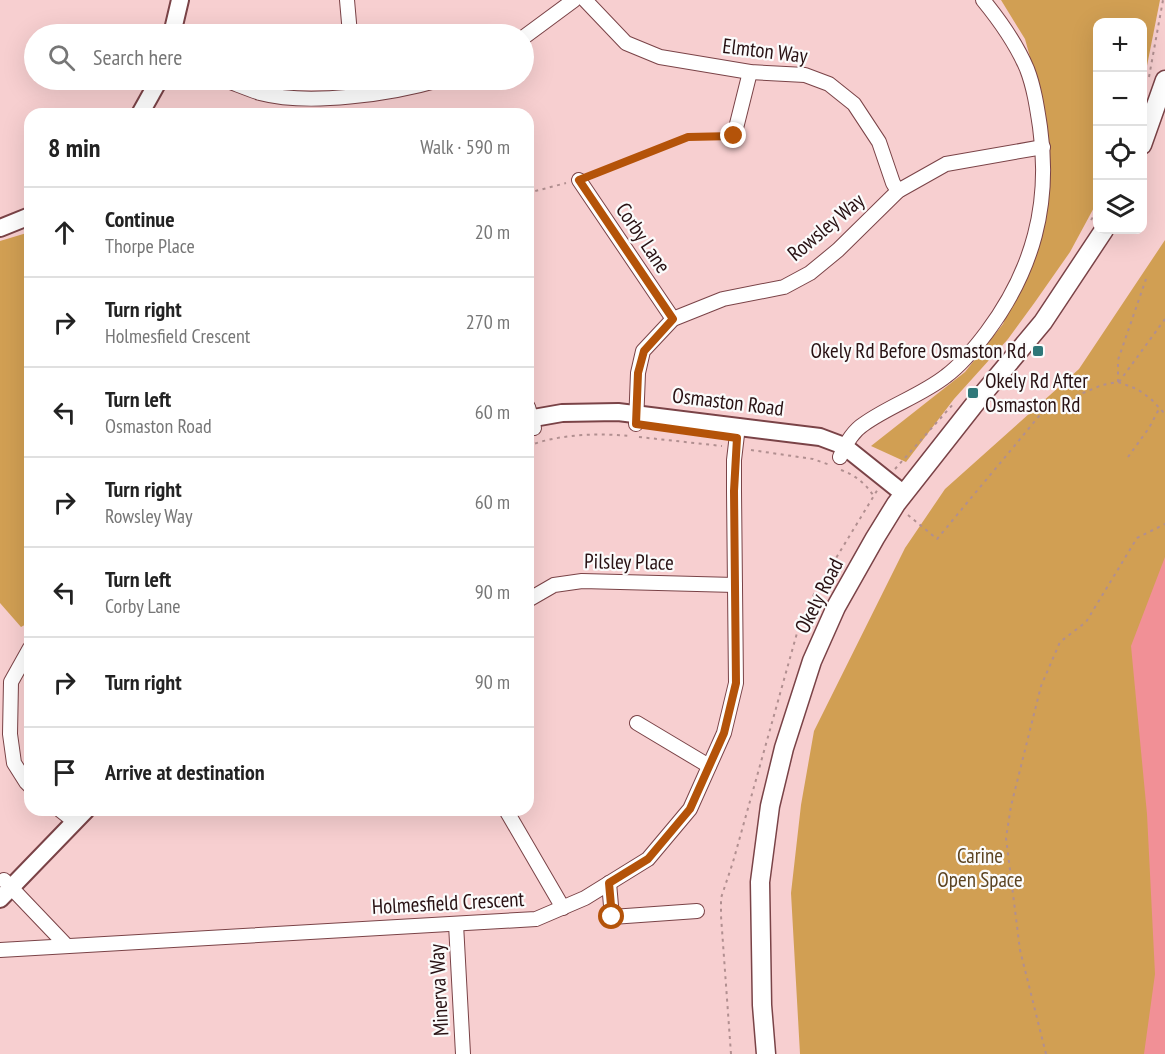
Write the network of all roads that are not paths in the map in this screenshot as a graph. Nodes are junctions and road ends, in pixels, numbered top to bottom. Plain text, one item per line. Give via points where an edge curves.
1 (180, 0) edge
2 (189, 0) edge
3 (347, 0) edge
4 (574, 0) edge
5 (585, 0) edge
6 (983, 0) edge
7 (174, 24) edge
8 (184, 24) edge
9 (350, 24) edge
10 (534, 30) edge
11 (750, 72) junction
12 (1157, 81) edge
13 (153, 90) edge
14 (164, 90) edge
15 (253, 90) edge
16 (355, 90) edge
17 (397, 90) edge
18 (356, 95) junction
19 (307, 99) junction
20 (143, 108) edge
21 (155, 108) edge
22 (306, 108) edge
23 (1147, 127) edge
24 (734, 136) road end
25 (1043, 147) junction
26 (579, 180) road end
27 (898, 191) junction
28 (24, 208) edge
29 (0, 218) edge
30 (24, 218) edge
31 (0, 228) edge
32 (1093, 233) edge
33 (673, 319) junction
34 (636, 418) junction
35 (534, 420) edge
36 (738, 432) junction
37 (842, 451) junction
38 (900, 499) junction
39 (735, 585) junction
40 (534, 595) edge
41 (24, 659) edge
42 (637, 723) dead end
43 (709, 766) junction
44 (24, 779) edge
45 (68, 816) edge
46 (509, 816) edge
47 (609, 883) junction
48 (4, 888) edge
49 (563, 908) junction
50 (697, 911) dead end
51 (456, 924) junction
52 (66, 945) junction
53 (0, 950) edge
54 (463, 1054) edge
55 (765, 1054) edge

1 - 7 street
2 - 8 street
3 - 9 street
4 - 10 street
5 - 11 street, Elmton Way via 626,43 660,57
6 - 25 street via 1014,41 1027,71
11 - 24 street
11 - 27 street, Elmton Way via 805,75 829,84 854,104 879,142
12 - 23 main road
13 - 20 street
14 - 21 street
15 - 19 street
16 - 18 street
17 - 18 street
18 - 19 street
19 - 22 street
25 - 27 street, Rowsley Way via 946,164
25 - 37 street via 1044,183 1038,223 1015,291 975,348 947,376 862,424
26 - 33 street, Corby Lane
27 - 33 street, Rowsley Way via 810,273 784,287 723,299
28 - 29 street
30 - 31 street
32 - 38 main road, Okely Road via 1043,322
33 - 34 street, Rowsley Way via 644,351 638,373
34 - 35 street, Osmaston Road
34 - 36 street, Osmaston Road
36 - 37 street, Osmaston Road
36 - 39 street, Holmesfield Crescent
37 - 38 street, Osmaston Road via 879,488
38 - 55 main road, Okely Road via 836,607 812,661 784,748 770,806 760,882
39 - 40 street, Pilsley Place via 582,580 554,585
39 - 43 street, Holmesfield Crescent via 736,683 724,733
41 - 44 street via 11,682 10,734 14,763
42 - 43 street
43 - 47 street, Holmesfield Crescent via 690,809 648,859
45 - 48 street
46 - 49 street
47 - 49 street, Holmesfield Crescent
47 - 50 street via 612,917
48 - 52 street
49 - 51 street, Holmesfield Crescent via 536,920
51 - 52 street, Holmesfield Crescent
51 - 54 street, Minerva Way
52 - 53 street, Holmesfield Crescent

